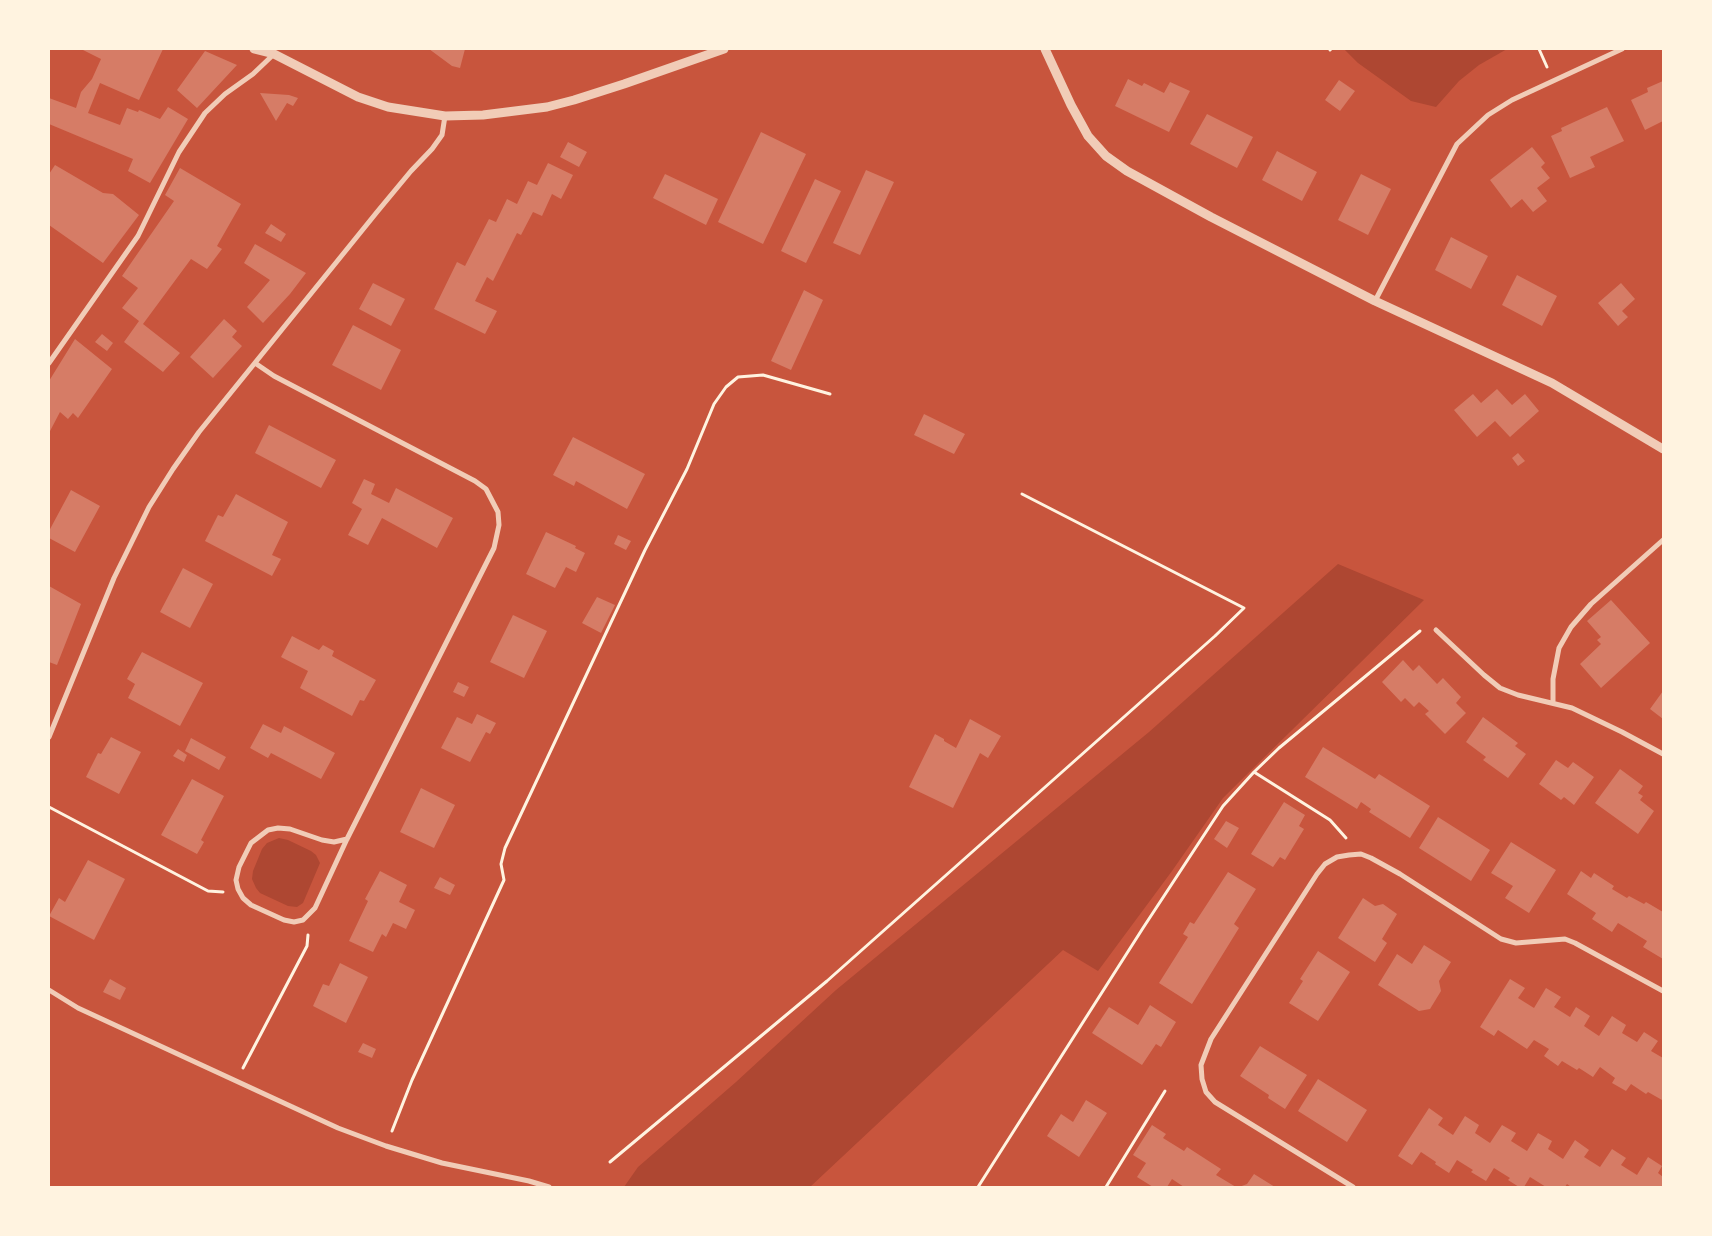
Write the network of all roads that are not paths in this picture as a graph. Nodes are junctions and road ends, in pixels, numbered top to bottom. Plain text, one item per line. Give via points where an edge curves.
1 (254, 49) edge
2 (724, 49) edge
3 (1045, 49) edge
4 (1622, 49) edge
5 (272, 52) edge
6 (445, 116) junction
7 (1375, 301) junction
8 (49, 363) edge
9 (254, 363) junction
10 (1663, 449) edge
11 (1663, 540) edge
12 (1436, 630) road end
13 (1553, 702) junction
14 (49, 737) edge
15 (1663, 754) edge
16 (347, 839) junction
17 (49, 990) edge
18 (1663, 992) edge
19 (549, 1187) edge
20 (1353, 1187) edge

1 - 5 street
2 - 6 street via 548,107
3 - 7 street via 1088,136 1106,156 1163,192
4 - 7 street via 1512,100 1488,115 1457,144
5 - 6 street via 358,97 388,107
5 - 8 street via 253,74 205,113 179,152 138,236
6 - 9 street via 442,135 432,149
7 - 10 street via 1552,383
9 - 14 street via 199,432 149,507 111,585
9 - 16 street via 475,481 486,489 498,512 494,548
11 - 13 street via 1591,604 1571,627 1559,648 1552,679
12 - 13 street via 1500,688
13 - 15 street via 1572,708
16 - 16 street via 315,908 303,920 284,920 251,905 238,889 239,867 252,843 268,830 290,829 334,842
17 - 19 street via 78,1008 338,1128 442,1163
18 - 20 street via 1565,939 1516,943 1501,939 1400,874 1361,854 1337,857 1325,864 1211,1039 1201,1065 1202,1079 1206,1092 1215,1102

